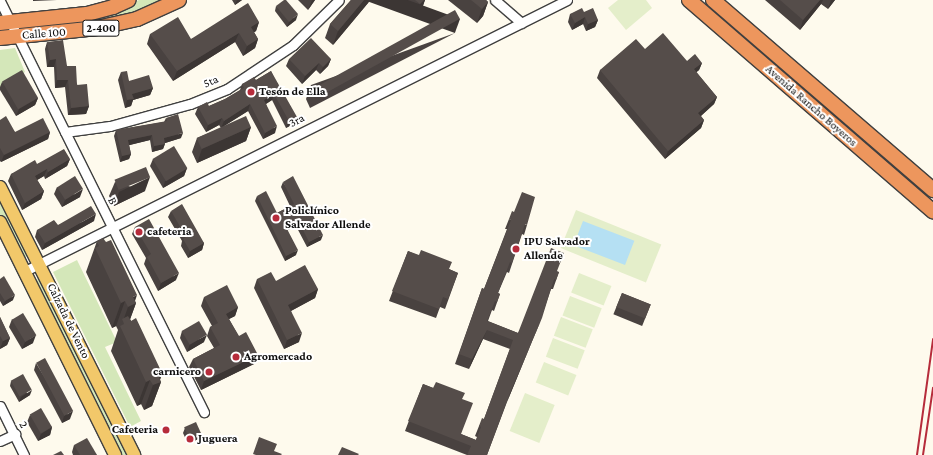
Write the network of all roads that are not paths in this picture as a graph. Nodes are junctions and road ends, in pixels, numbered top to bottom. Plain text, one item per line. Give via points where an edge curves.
1 (129, 0) edge
2 (179, 0) edge
3 (339, 0) edge
4 (495, 0) edge
5 (567, 0) edge
6 (690, 0) edge
7 (713, 0) edge
8 (728, 0) edge
9 (0, 1) edge
10 (5, 22) edge
11 (521, 23) junction
12 (18, 36) junction
13 (0, 38) edge
14 (784, 63) junction
15 (65, 132) junction
16 (0, 187) edge
17 (933, 190) edge
18 (933, 211) edge
19 (0, 222) edge
20 (112, 228) junction
21 (39, 263) junction
22 (25, 271) junction
23 (0, 406) edge
24 (204, 412) dead end
25 (15, 434) junction
26 (0, 441) edge
27 (24, 455) edge
28 (115, 455) edge
29 (134, 455) edge

1 - 10 highway, Calle 100 / 2-400 via 87,14
2 - 12 highway, Calle 100 / 2-400 via 130,21 69,33
3 - 15 street, 5ta via 293,45 227,89 190,104 125,122
4 - 11 street
5 - 11 street, 3ra
6 - 18 highway, Avenida Rancho Boyeros
7 - 14 highway, Avenida Rancho Boyeros
8 - 14 highway
9 - 10 street, B
10 - 12 street, B
11 - 20 street, 3ra
12 - 13 highway, Calle 100 / 2-400
12 - 15 street, B
14 - 17 highway, Avenida Rancho Boyeros
15 - 20 street, B
16 - 21 main road, Calzada de Vento
19 - 22 main road, Calzada de Vento
20 - 21 street, 3ra
20 - 24 street, B
21 - 22 street, 3ra
21 - 29 main road, Calzada de Vento
22 - 28 main road, Calzada de Vento
23 - 25 street, 2
25 - 26 street
25 - 27 street, 2

